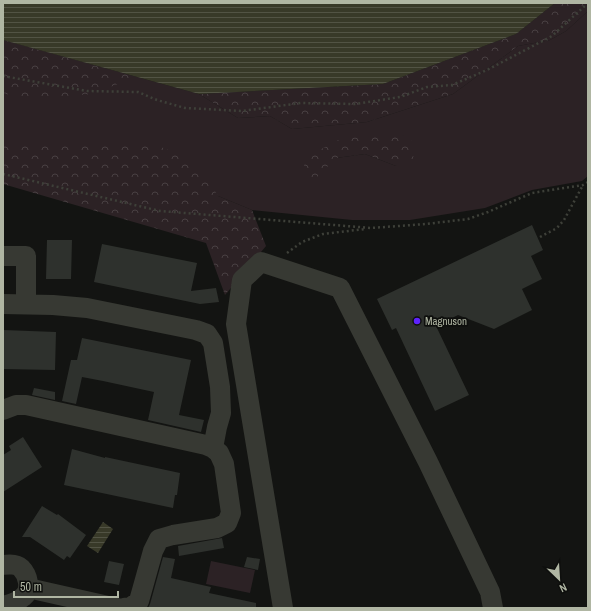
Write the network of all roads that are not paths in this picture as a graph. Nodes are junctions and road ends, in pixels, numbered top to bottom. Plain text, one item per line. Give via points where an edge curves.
1 (3, 256) edge
2 (3, 304) edge
3 (26, 304) junction
4 (3, 410) edge
5 (213, 448) junction
6 (3, 565) edge
7 (28, 588) junction
8 (3, 606) edge
9 (117, 608) edge
10 (124, 608) edge
11 (283, 608) edge
12 (493, 608) edge

1 - 3 lane via 26,256
2 - 3 lane
3 - 5 lane via 87,308 207,334 213,342 220,387 221,413
4 - 5 lane via 16,405 26,405
5 - 10 lane via 219,453 224,464 231,513 226,523 217,528 159,539 153,551 139,601 131,607
6 - 7 lane via 20,567 27,577
7 - 8 lane via 24,596
7 - 9 lane
11 - 12 lane via 236,324 242,280 262,262 340,288 428,462 490,592

